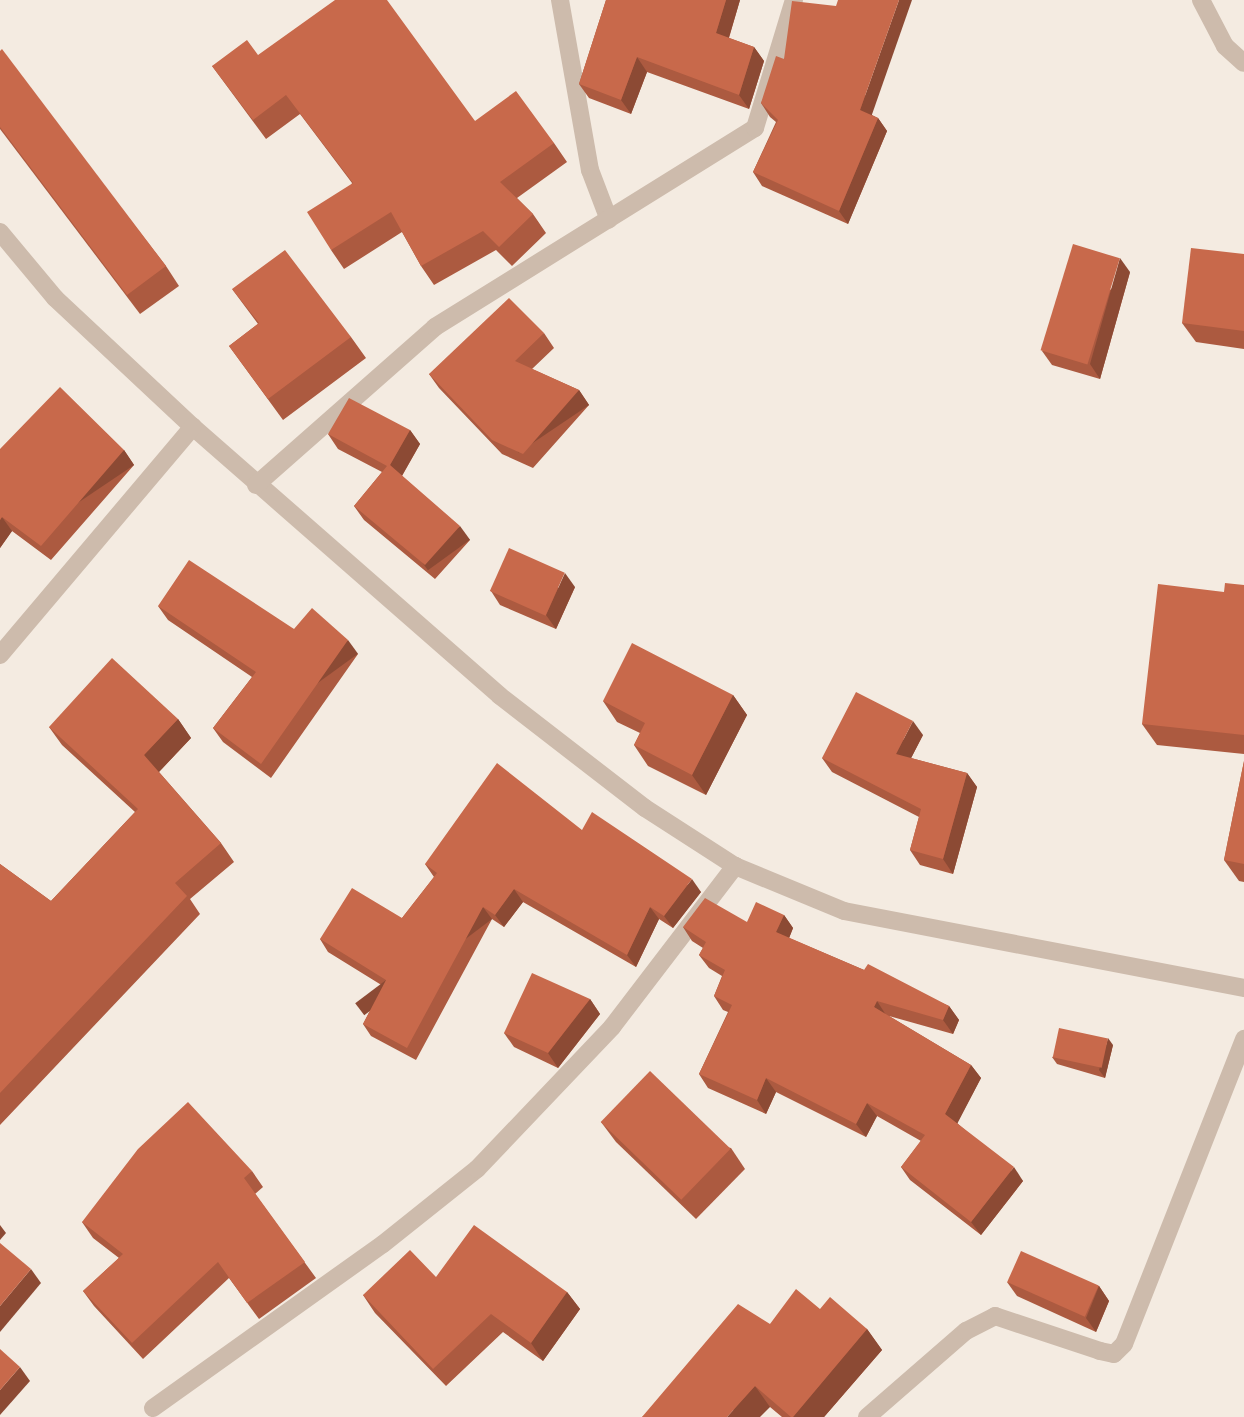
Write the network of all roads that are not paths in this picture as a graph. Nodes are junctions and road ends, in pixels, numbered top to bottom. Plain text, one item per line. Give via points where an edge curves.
1 (560, 0) edge
2 (794, 0) edge
3 (1201, 0) edge
4 (1244, 63) edge
5 (609, 220) junction
6 (0, 232) edge
7 (193, 427) junction
8 (256, 485) junction
9 (0, 655) edge
10 (735, 866) junction
11 (1244, 988) edge
12 (1244, 1039) edge
13 (153, 1408) dead end
14 (867, 1417) edge

1 - 5 street via 590,170
2 - 5 street via 755,128
3 - 4 street via 1225,46
5 - 8 street via 435,327
6 - 7 street via 55,298
7 - 8 street
7 - 9 street
8 - 10 street via 500,696 645,808
10 - 11 street via 857,914
10 - 13 street via 612,1027 477,1169 383,1244
12 - 14 street via 1124,1344 1114,1354 1100,1351 995,1316 966,1331

